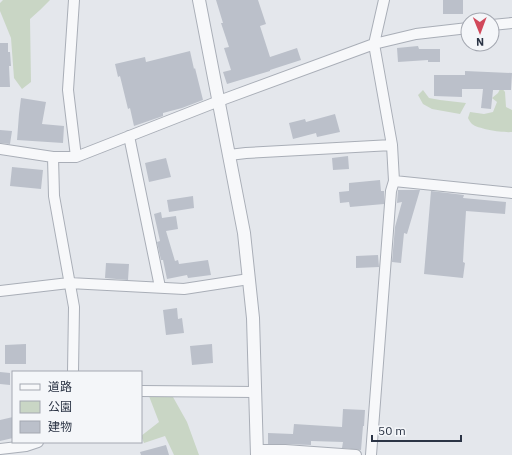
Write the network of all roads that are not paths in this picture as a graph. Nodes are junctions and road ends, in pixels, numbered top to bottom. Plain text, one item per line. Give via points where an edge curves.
1 (74, 0) edge
2 (199, 0) edge
3 (384, 0) edge
4 (512, 23) edge
5 (500, 24) edge
6 (460, 29) edge
7 (374, 44) junction
8 (219, 101) junction
9 (129, 136) junction
10 (392, 145) junction
11 (0, 149) edge
12 (229, 155) junction
13 (76, 157) junction
14 (53, 158) junction
15 (394, 181) junction
16 (512, 193) edge
17 (249, 279) junction
18 (69, 283) junction
19 (160, 288) junction
20 (0, 291) edge
21 (73, 371) edge
22 (142, 391) edge
23 (254, 392) junction
24 (35, 443) edge
25 (0, 449) edge
26 (256, 452) edge
27 (356, 455) edge
28 (371, 455) edge

1 - 13 street via 68,90
2 - 8 street
3 - 7 street
4 - 5 street
6 - 7 street via 416,34
7 - 8 street
7 - 10 street
8 - 9 street
8 - 12 street
9 - 13 street
9 - 19 street
10 - 12 street
10 - 15 street
11 - 14 street
12 - 17 street via 244,233
13 - 14 street
14 - 18 street via 54,196
15 - 16 street
15 - 28 street via 391,191
17 - 19 street via 184,289
17 - 23 street via 253,318
18 - 19 street
18 - 20 street
18 - 21 street via 74,307
22 - 23 street
23 - 26 street
24 - 25 street
26 - 27 street via 284,450

